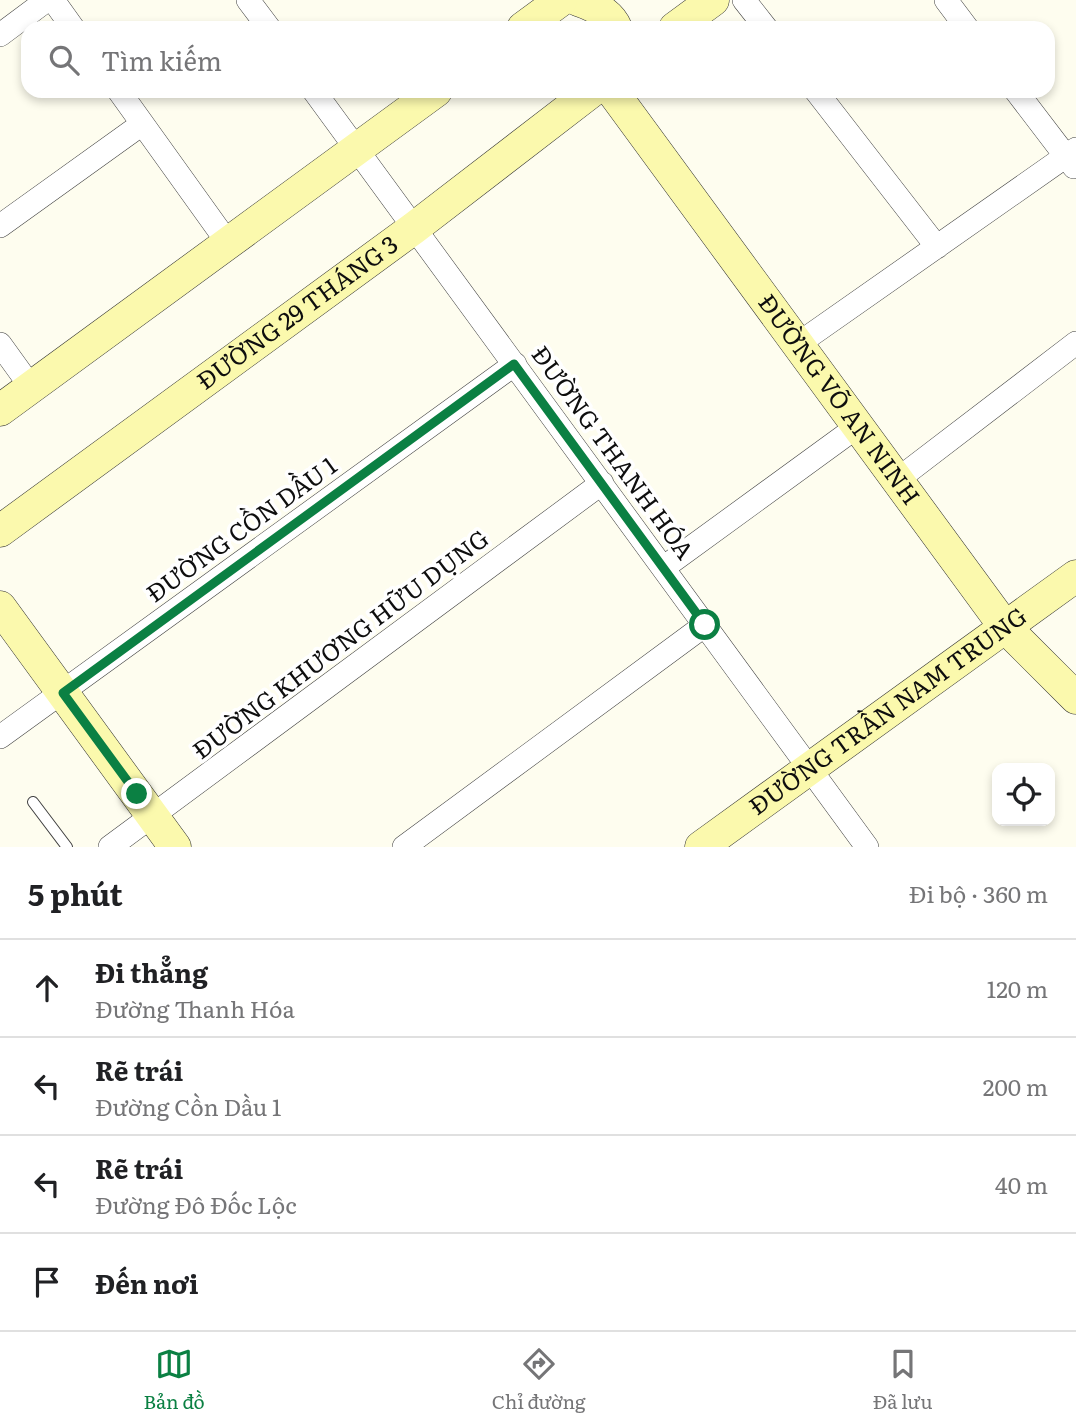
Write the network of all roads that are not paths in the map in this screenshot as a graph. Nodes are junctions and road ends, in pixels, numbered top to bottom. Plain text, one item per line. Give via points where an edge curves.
1 (47, 0) edge
2 (53, 0) edge
3 (248, 0) edge
4 (578, 0) edge
5 (713, 0) edge
6 (744, 0) edge
7 (946, 0) edge
8 (68, 21) edge
9 (264, 21) edge
10 (613, 21) edge
11 (685, 21) edge
12 (760, 21) edge
13 (962, 21) edge
14 (0, 35) edge
15 (124, 98) edge
16 (319, 98) edge
17 (426, 98) edge
18 (574, 98) edge
19 (617, 98) edge
20 (821, 98) edge
21 (1022, 98) edge
22 (142, 124) junction
23 (356, 149) junction
24 (1073, 158) edge
25 (0, 226) edge
26 (414, 228) junction
27 (228, 243) junction
28 (937, 247) junction
29 (1076, 343) edge
30 (0, 344) edge
31 (798, 344) junction
32 (514, 364) junction
33 (32, 387) junction
34 (0, 410) edge
35 (858, 426) junction
36 (897, 480) junction
37 (601, 483) junction
38 (0, 531) edge
39 (663, 568) junction
40 (1076, 576) edge
41 (0, 607) edge
42 (705, 625) junction
43 (1005, 627) junction
44 (63, 693) junction
45 (1076, 698) edge
46 (0, 737) edge
47 (809, 768) junction
48 (33, 802) dead end
49 (153, 817) junction
50 (67, 847) edge
51 (110, 847) edge
52 (175, 847) edge
53 (404, 847) edge
54 (701, 847) edge
55 (867, 847) edge

1 - 14 street
2 - 8 street
3 - 9 street
4 - 10 street
5 - 11 street
6 - 12 street
7 - 13 street
15 - 22 street
16 - 23 street, ĐƯỜNG THANH HÓA
17 - 23 street
18 - 26 street, ĐƯỜNG 29 THÁNG 3
19 - 31 street, ĐƯỜNG VÕ AN NINH
20 - 28 street
21 - 24 street
22 - 25 street
22 - 27 street
23 - 26 street, ĐƯỜNG THANH HÓA
23 - 27 street
24 - 28 street
26 - 32 street, ĐƯỜNG THANH HÓA
26 - 38 street, ĐƯỜNG 29 THÁNG 3
27 - 33 street
28 - 31 street
29 - 36 street
30 - 33 street
31 - 35 street, ĐƯỜNG VÕ AN NINH
32 - 37 street, ĐƯỜNG THANH HÓA
32 - 44 street, ĐƯỜNG CỒN DẦU 1
33 - 34 street
35 - 36 street, ĐƯỜNG VÕ AN NINH
35 - 39 street
36 - 43 street, ĐƯỜNG VÕ AN NINH
37 - 39 street, ĐƯỜNG THANH HÓA
37 - 49 street, ĐƯỜNG KHƯƠNG HỮU DỤNG
39 - 42 street, ĐƯỜNG THANH HÓA
40 - 43 street, ĐƯỜNG TRẦN NAM TRUNG
41 - 44 street
42 - 47 street, ĐƯỜNG THANH HÓA
42 - 53 street
43 - 45 street, ĐƯỜNG VÕ AN NINH
43 - 47 street, ĐƯỜNG TRẦN NAM TRUNG
44 - 46 street, ĐƯỜNG CỒN DẦU 1
44 - 49 street
47 - 54 street, ĐƯỜNG TRẦN NAM TRUNG
47 - 55 street, ĐƯỜNG THANH HÓA
48 - 50 lane
49 - 51 street, ĐƯỜNG KHƯƠNG HỮU DỤNG
49 - 52 street

